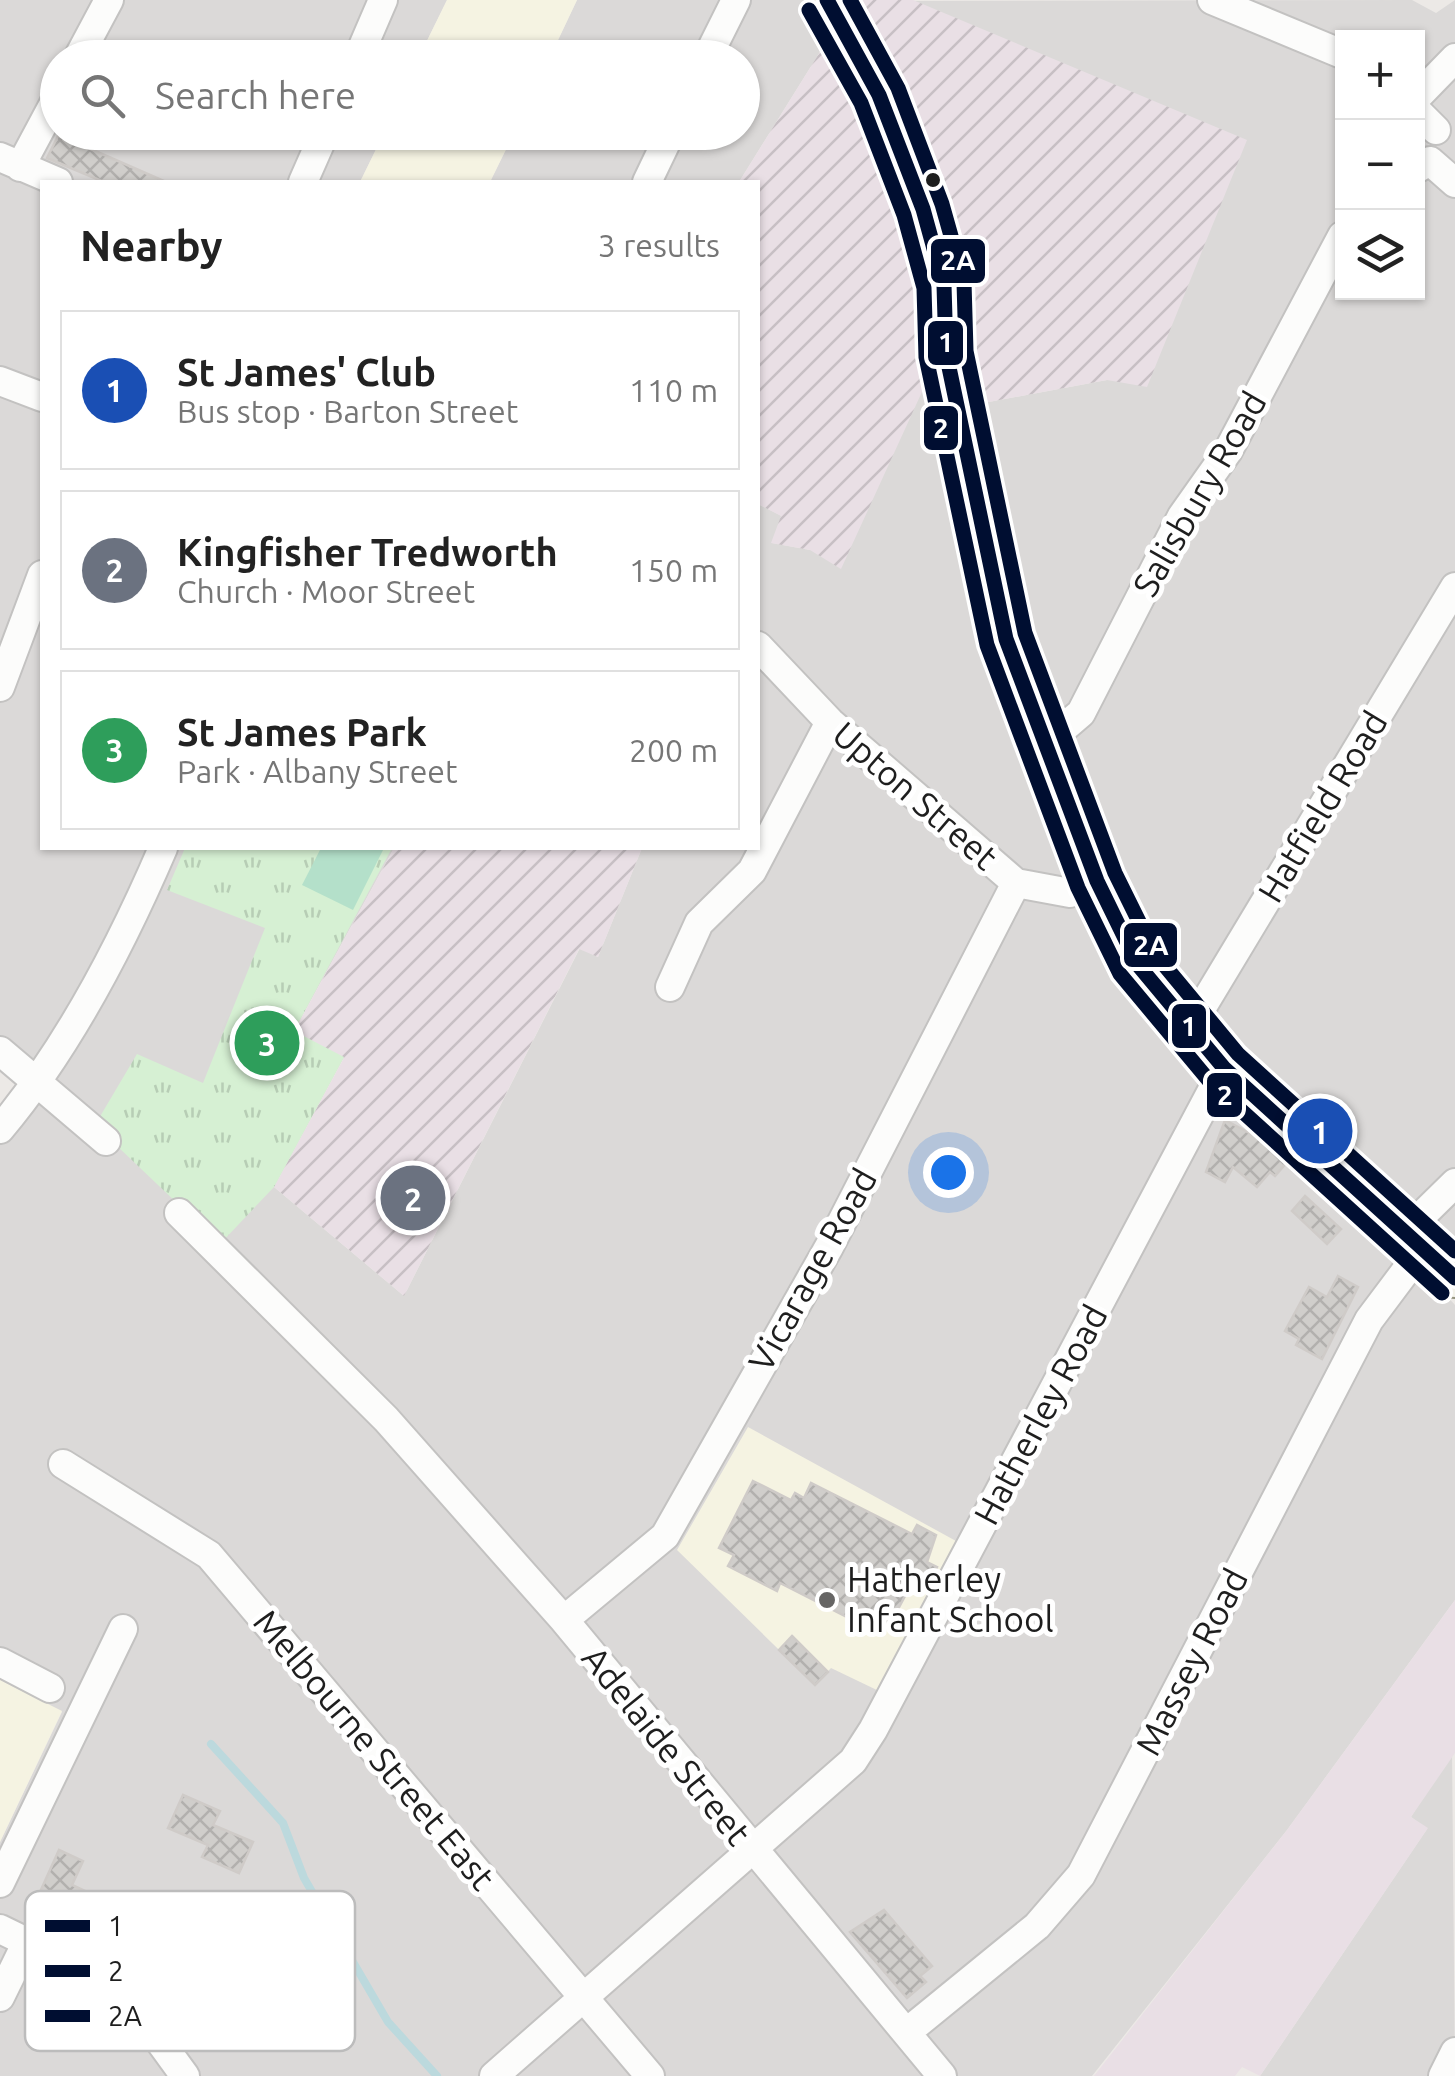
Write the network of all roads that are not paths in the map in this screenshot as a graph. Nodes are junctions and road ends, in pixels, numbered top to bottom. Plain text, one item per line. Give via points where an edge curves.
1 (109, 0) edge
2 (383, 0) edge
3 (736, 0) edge
4 (827, 0) edge
5 (1212, 0) edge
6 (88, 40) edge
7 (366, 40) edge
8 (717, 40) edge
9 (1335, 51) edge
10 (1455, 58) edge
11 (1425, 89) edge
12 (40, 121) edge
13 (316, 150) edge
14 (662, 150) edge
15 (10, 162) edge
16 (1425, 166) edge
17 (53, 180) edge
18 (303, 180) edge
19 (647, 180) edge
20 (1455, 182) edge
21 (1335, 249) edge
22 (0, 381) edge
23 (40, 396) edge
24 (40, 580) edge
25 (1455, 588) edge
26 (760, 648) edge
27 (0, 686) edge
28 (830, 722) junction
29 (1042, 736) junction
30 (161, 850) edge
31 (1097, 881) junction
32 (1016, 884) junction
33 (670, 987) dead end
34 (1190, 1027) junction
35 (0, 1051) edge
36 (1224, 1068) junction
37 (40, 1081) junction
38 (0, 1129) edge
39 (106, 1141) dead end
40 (1455, 1183) edge
41 (180, 1213) dead end
42 (1414, 1240) junction
43 (1455, 1278) edge
44 (63, 1464) dead end
45 (564, 1620) junction
46 (123, 1630) dead end
47 (0, 1662) edge
48 (50, 1688) dead end
49 (753, 1852) junction
50 (0, 1882) edge
51 (0, 1928) edge
52 (25, 1940) edge
53 (25, 1948) edge
54 (582, 1996) junction
55 (0, 1997) edge
56 (907, 2032) junction
57 (167, 2051) edge
58 (1455, 2052) edge
59 (185, 2076) edge
60 (494, 2076) edge
61 (650, 2076) edge
62 (942, 2076) edge
63 (1443, 2076) edge

1 - 6 street
2 - 7 street
3 - 8 street
4 - 29 main road via 879,95 923,210 944,286 946,353 1006,639
5 - 9 street
10 - 11 street
12 - 15 street
13 - 18 street
14 - 19 street
15 - 17 street
16 - 20 street
21 - 29 street, Salisbury Road via 1228,452 1182,516 1081,713
22 - 23 street
24 - 27 street
25 - 34 street, Hatfield Road
26 - 28 street, Upton Street
28 - 32 street, Upton Street
28 - 33 street via 752,871 698,923
29 - 31 main road
30 - 37 street via 138,906
31 - 32 street, Upton Street via 1070,893
31 - 34 main road via 1138,965
32 - 45 street, Vicarage Road via 829,1247 665,1536
34 - 36 main road
35 - 37 street
36 - 42 main road
36 - 49 street, Hatherley Road via 874,1730 853,1761
37 - 38 street
37 - 39 street
40 - 42 street, Massey Road
41 - 45 street, Adelaide Street via 386,1419
42 - 43 main road
42 - 56 street, Massey Road via 1081,1875 1037,1926
44 - 54 street, Melbourne Street East via 209,1555
45 - 49 street, Adelaide Street
46 - 50 street
47 - 48 street
49 - 54 street, Hatherley Road
49 - 56 street, Adelaide Street
51 - 52 street
53 - 55 street
54 - 60 street, Hatherley Road
54 - 61 street, Melbourne Street East
56 - 62 street, Adelaide Street
57 - 59 street
58 - 63 street

